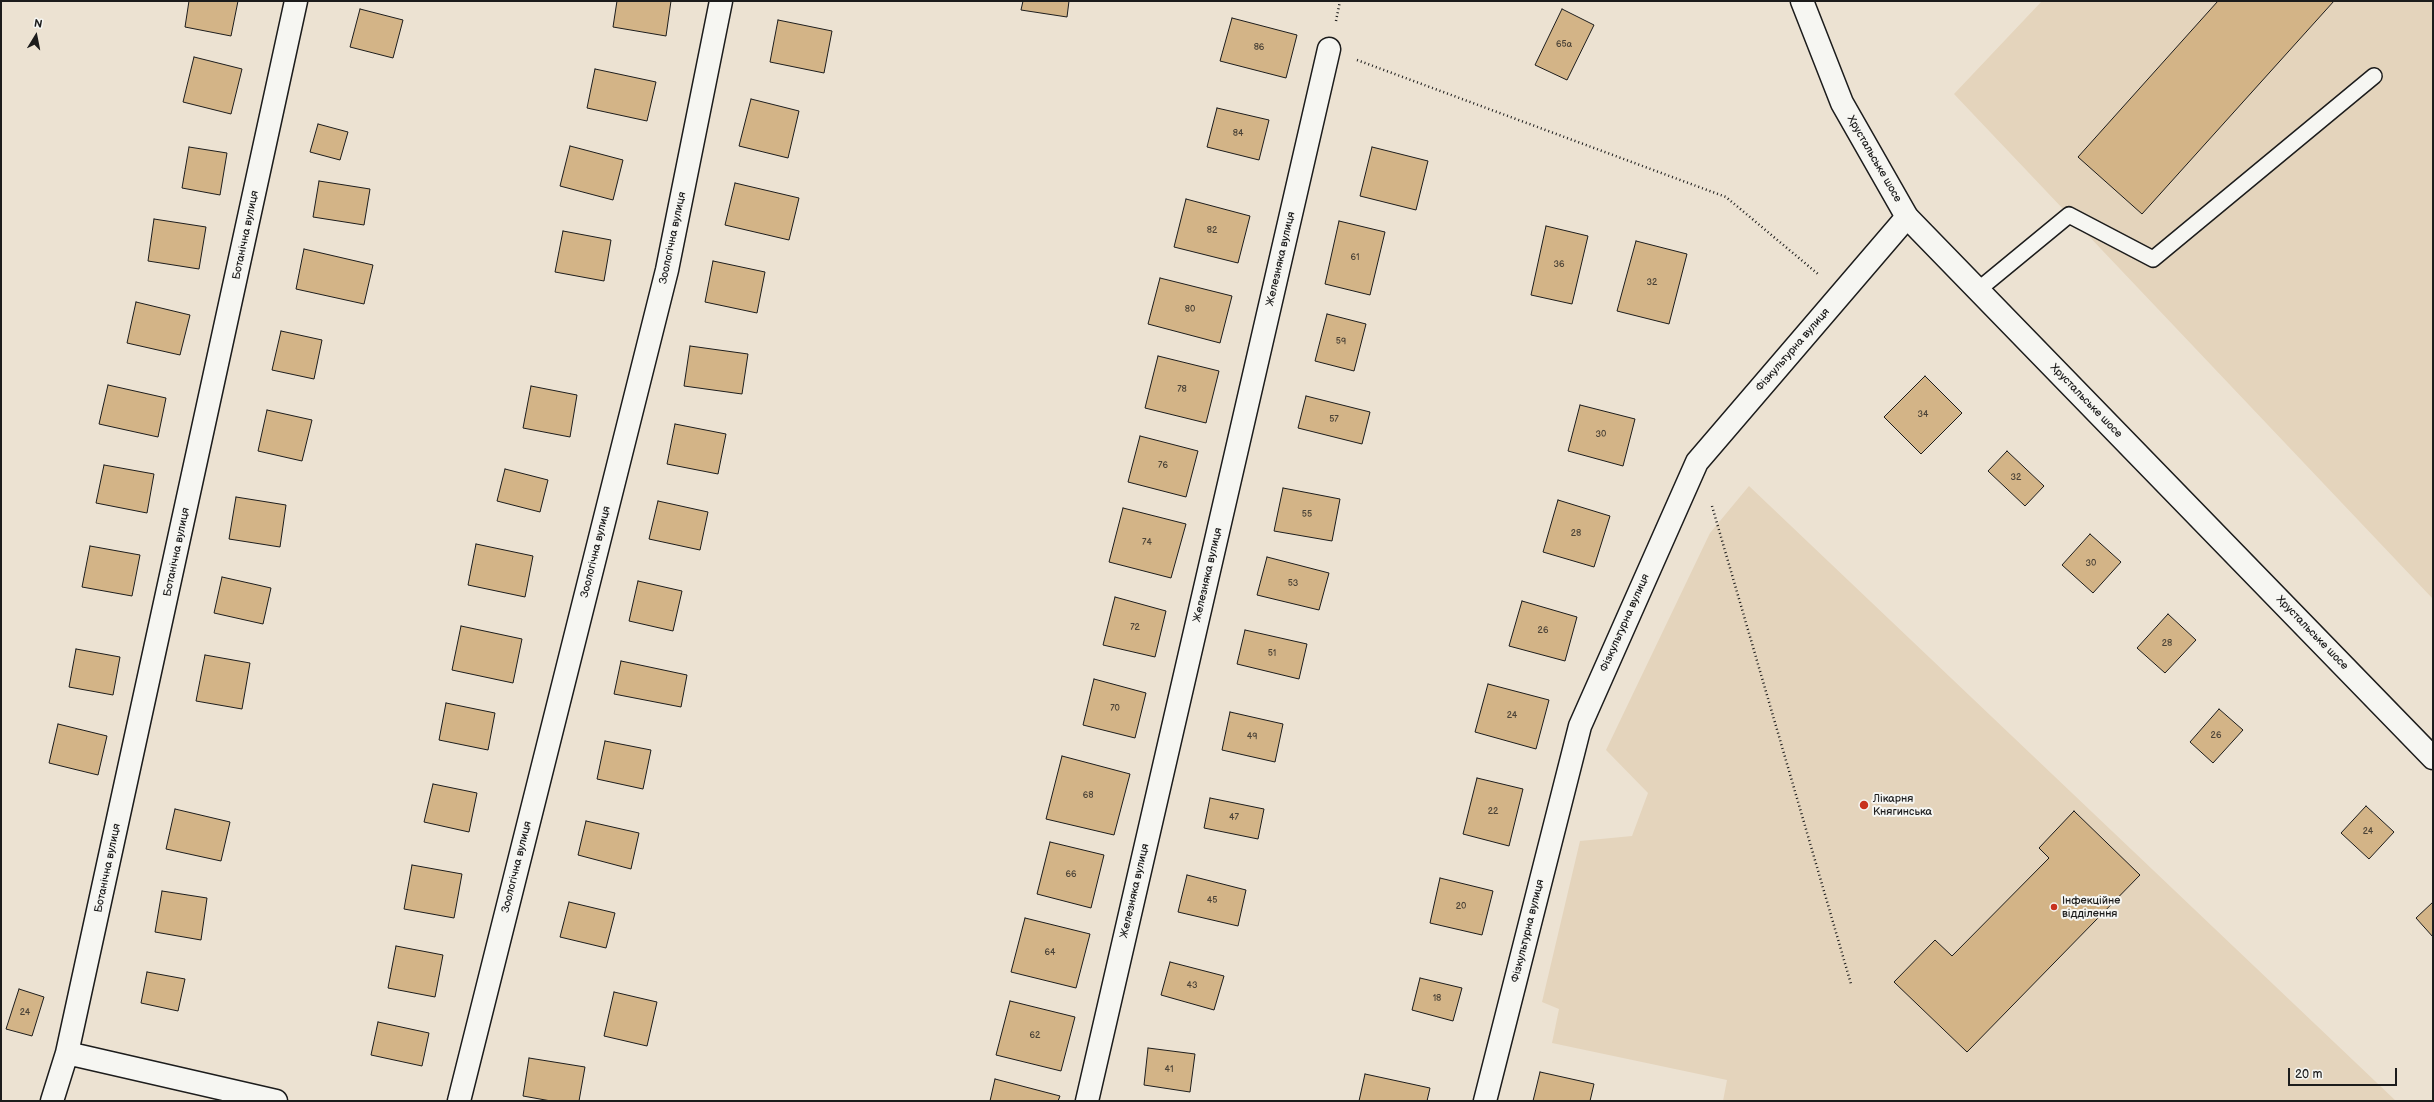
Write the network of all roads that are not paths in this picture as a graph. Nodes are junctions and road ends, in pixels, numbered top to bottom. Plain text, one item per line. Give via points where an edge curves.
1 (296, 1) edge
2 (721, 1) edge
3 (1802, 1) edge
4 (1329, 49) road end
5 (2374, 76) dead end
6 (1907, 217) junction
7 (1978, 290) junction
8 (2433, 758) edge
9 (68, 1053) junction
10 (52, 1101) edge
11 (276, 1101) edge
12 (459, 1101) edge
13 (1087, 1101) edge
14 (1485, 1101) edge

1 - 9 street, Ботанічна вулиця
2 - 12 street, Зоологічна вулиця via 667,270
3 - 6 street, Хрустальське шосе via 1842,102
4 - 13 street, Железняка вулиця
5 - 7 lane via 2153,259 2069,215
6 - 7 street, Хрустальське шосе
6 - 14 street, Фізкультурна вулиця via 1697,462 1580,726
7 - 8 street, Хрустальське шосе
9 - 10 street, Ботанічна вулиця
9 - 11 street

